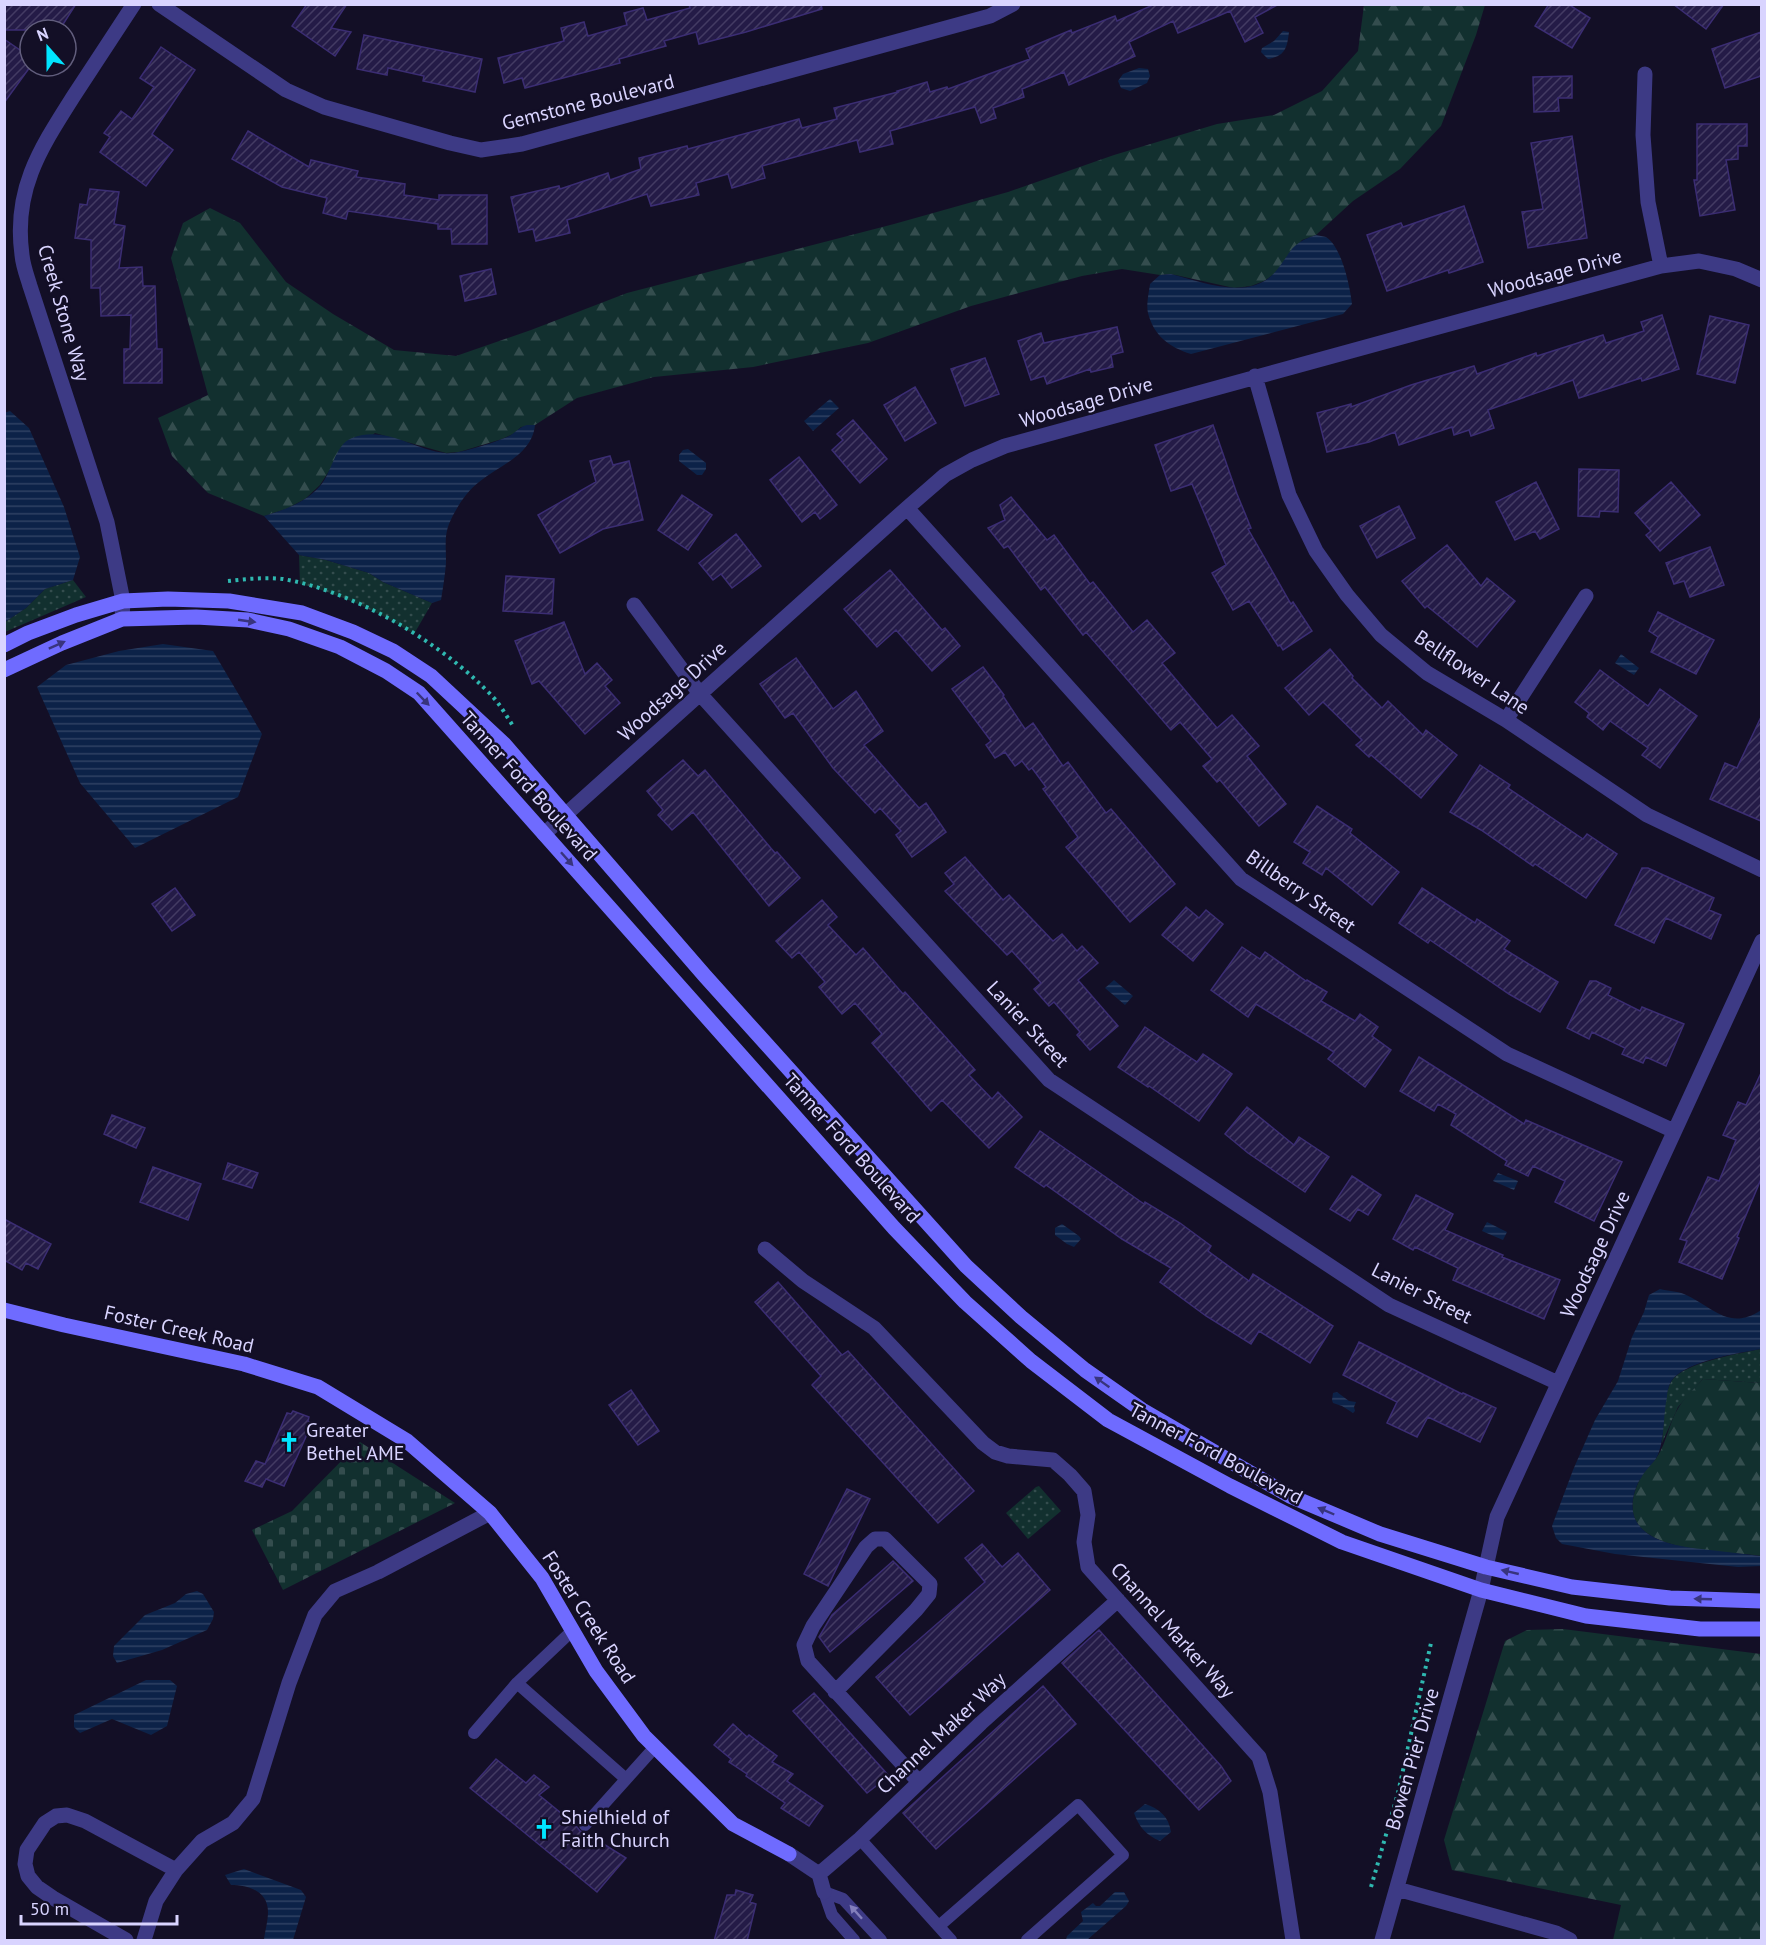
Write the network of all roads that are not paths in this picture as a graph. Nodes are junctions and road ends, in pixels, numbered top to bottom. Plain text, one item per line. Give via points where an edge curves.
1 (134, 4) edge
2 (159, 4) edge
3 (1013, 4) edge
4 (1645, 74) dead end
5 (1660, 266) junction
6 (1761, 280) edge
7 (1255, 376) junction
8 (907, 508) junction
9 (1586, 596) dead end
10 (123, 601) junction
11 (634, 604) dead end
12 (122, 620) junction
13 (4, 645) edge
14 (4, 670) edge
15 (700, 694) junction
16 (1506, 720) junction
17 (566, 816) junction
18 (544, 834) junction
19 (1761, 870) edge
20 (1761, 941) edge
21 (1674, 1131) junction
22 (765, 1249) dead end
23 (4, 1310) edge
24 (1558, 1383) junction
25 (490, 1513) junction
26 (1486, 1567) junction
27 (1481, 1590) junction
28 (1118, 1600) junction
29 (1761, 1601) edge
30 (1761, 1629) edge
31 (573, 1630) junction
32 (517, 1683) junction
33 (835, 1692) junction
34 (474, 1733) dead end
35 (655, 1746) junction
36 (626, 1779) junction
37 (919, 1782) junction
38 (585, 1825) dead end
39 (860, 1839) junction
40 (176, 1870) junction
41 (819, 1874) junction
42 (1397, 1889) junction
43 (824, 1892) junction
44 (939, 1926) junction
45 (126, 1941) edge
46 (144, 1941) edge
47 (854, 1941) edge
48 (881, 1941) edge
49 (951, 1941) edge
50 (1027, 1941) edge
51 (1293, 1941) edge
52 (1382, 1941) edge
53 (1570, 1941) edge

1 - 10 street, Creek Stone Way via 43,144 30,171 22,202 21,230 30,286 107,522
2 - 3 street, Gemstone Boulevard via 286,90 324,107 481,150 522,144 990,16
4 - 5 street via 1643,135 1648,202
5 - 6 street, Woodsage Drive via 1699,261 1736,269
5 - 7 street, Woodsage Drive
7 - 8 street, Woodsage Drive via 1005,446 945,475
7 - 16 street, Bellflower Lane via 1289,495 1316,551 1347,595 1381,635 1427,673
8 - 15 street, Woodsage Drive
8 - 21 street, Billberry Street via 1241,879 1507,1054
9 - 16 street
10 - 12 street, Creek Stone Way
10 - 13 street, Tanner Ford Boulevard via 76,615
10 - 17 street, Tanner Ford Boulevard via 229,601 302,613 393,651 431,676 504,744
11 - 15 street, Lanier Street
14 -> 12 street, Tanner Ford Boulevard
12 -> 18 street, Tanner Ford Boulevard via 248,620 340,647 418,693
15 - 17 street, Woodsage Drive
15 - 24 street, Lanier Street via 1049,1080 1389,1305
16 - 19 street, Bellflower Lane via 1647,816
17 - 18 street, Woodsage Drive
26 -> 17 street, Tanner Ford Boulevard via 1380,1534 1290,1496 1142,1410 1085,1370 966,1266
18 -> 27 street, Tanner Ford Boulevard via 894,1227 965,1302 1031,1361 1108,1420 1271,1506 1342,1542
20 - 21 street, Woodsage Drive
21 - 24 street, Woodsage Drive
22 - 28 street, Channel Marker Way via 802,1281 874,1328 995,1452 1053,1460 1070,1475 1084,1491 1088,1567
23 - 25 street, Foster Creek Road via 244,1364 318,1387 407,1441
24 - 26 street, Woodsage Drive via 1497,1517
25 - 31 street, Foster Creek Road via 543,1578
25 - 40 street via 335,1592 315,1615 253,1799 232,1822 202,1841
26 - 27 street, Woodsage Drive
29 -> 26 street, Tanner Ford Boulevard via 1670,1598 1572,1587
27 - 30 street, Tanner Ford Boulevard via 1586,1616 1700,1629
27 - 42 street, Bowen Pier Drive
28 - 37 street, Channel Maker Way
28 - 51 street, Channel Marker Way via 1260,1757 1270,1792
31 - 32 lane
31 - 35 street, Foster Creek Road via 596,1671
32 - 34 lane
32 - 36 lane
33 - 33 street via 808,1661 804,1645 866,1547 875,1539 885,1539 930,1584 929,1594
33 - 37 street
35 - 36 lane
35 - 41 street, Foster Creek Road via 733,1824
36 - 38 lane
37 - 39 street, Channel Maker Way
39 - 41 street, Channel Maker Way
39 - 44 lane
40 - 45 street via 76,1818 56,1816 45,1823 27,1850 28,1876 53,1898
40 - 46 street via 156,1901
41 - 43 street
42 - 52 street, Bowen Pier Drive
42 - 53 street via 1556,1933
43 - 47 lane via 832,1915
48 -> 43 lane via 843,1899
44 - 49 lane
44 - 50 lane via 1078,1805 1123,1855

